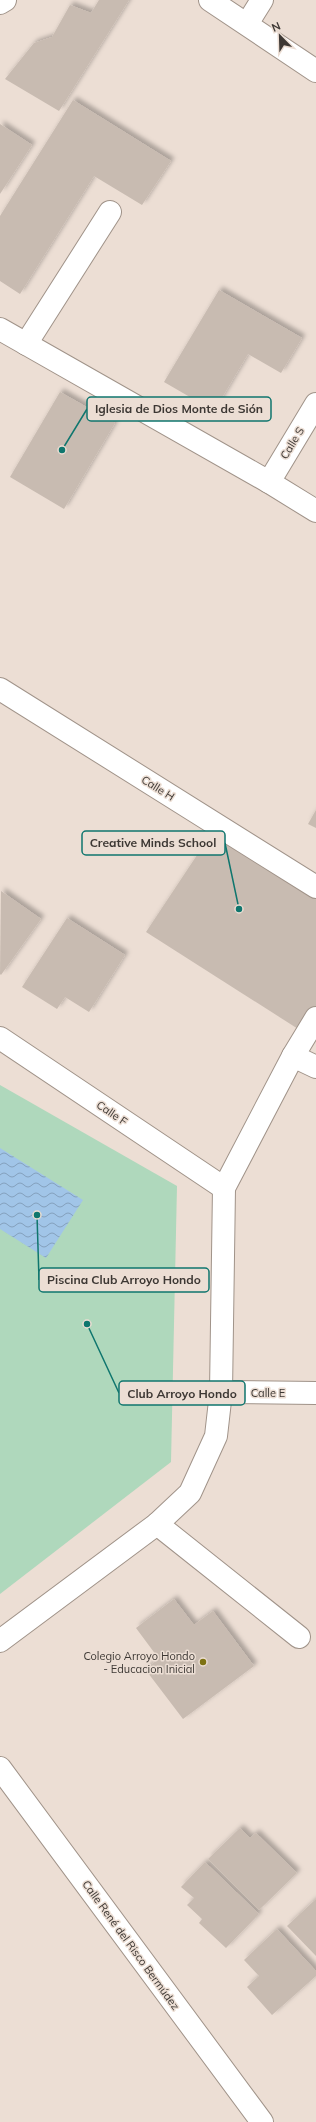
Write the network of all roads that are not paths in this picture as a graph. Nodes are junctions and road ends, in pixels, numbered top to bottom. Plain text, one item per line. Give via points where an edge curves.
1 (5, 0) edge
2 (210, 0) edge
3 (262, 0) edge
4 (0, 3) edge
5 (247, 24) junction
6 (316, 71) edge
7 (110, 212) dead end
8 (0, 329) edge
9 (26, 344) junction
10 (316, 404) edge
11 (269, 482) junction
12 (316, 512) edge
13 (0, 689) edge
14 (316, 887) edge
15 (316, 1018) edge
16 (0, 1038) edge
17 (293, 1056) junction
18 (316, 1067) edge
19 (224, 1188) junction
20 (221, 1392) junction
21 (316, 1393) edge
22 (157, 1524) junction
23 (299, 1637) dead end
24 (0, 1641) edge
25 (0, 1768) edge
26 (262, 2122) edge

1 - 4 street
2 - 5 street
3 - 5 street
5 - 6 street
7 - 9 street
8 - 9 street
9 - 11 street
10 - 11 street, Calle S
11 - 12 street
13 - 14 street, Calle H
15 - 17 street
16 - 19 street, Calle F
17 - 18 street
17 - 19 street
19 - 20 street
20 - 21 street, Calle E
20 - 22 street via 216,1436 190,1493
22 - 23 street
22 - 24 street
25 - 26 street, Calle René del Risco Bermúdez

